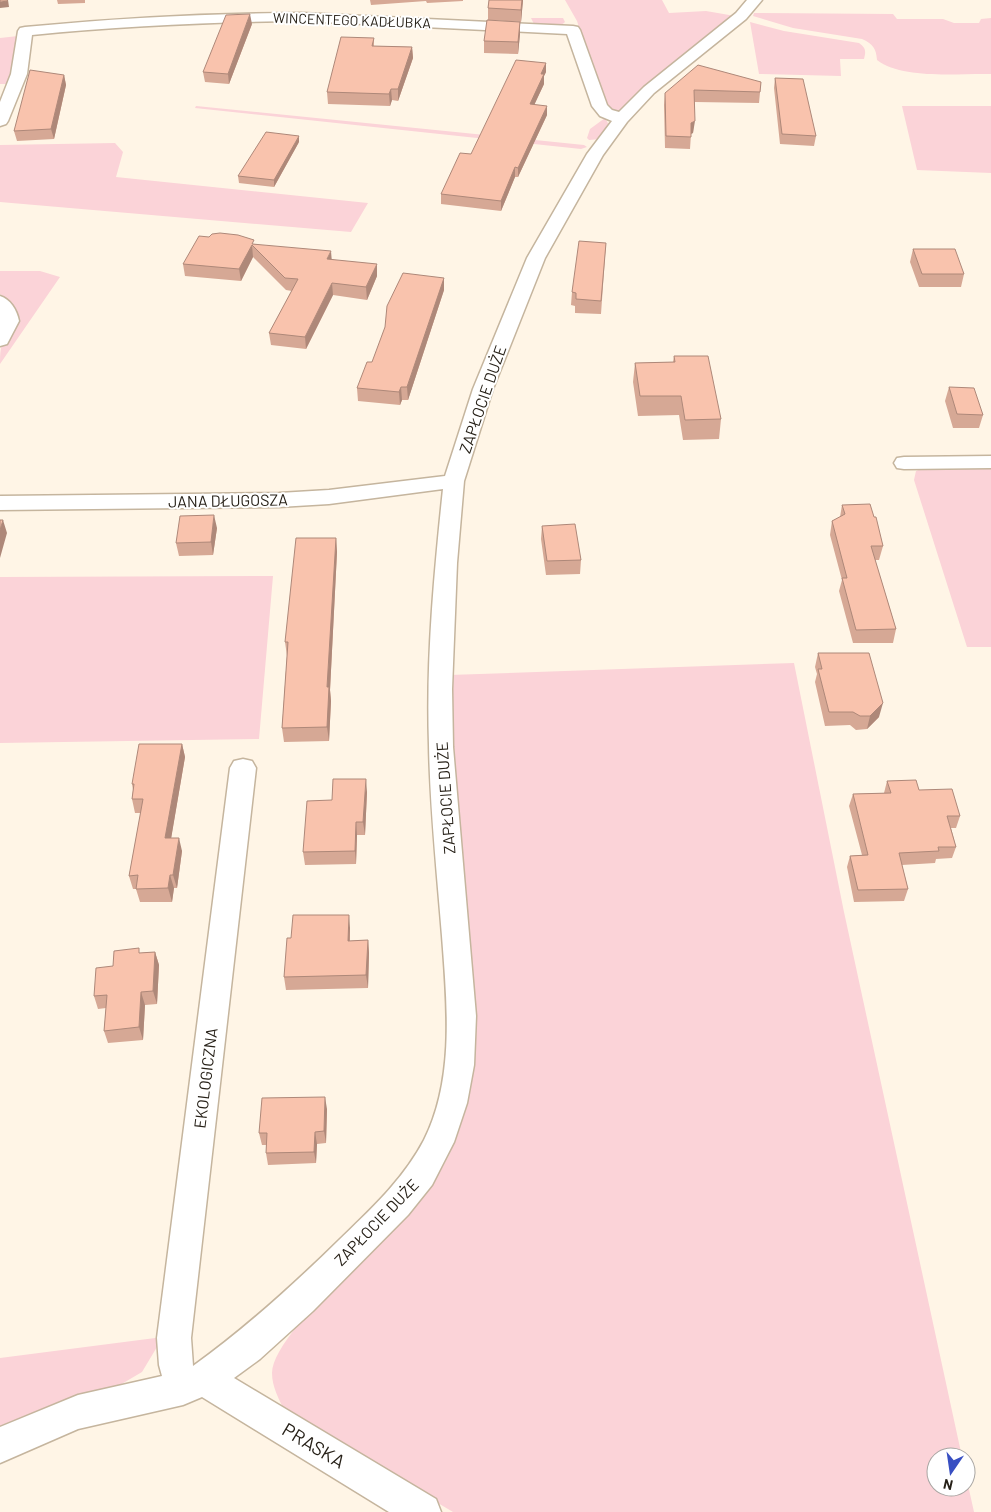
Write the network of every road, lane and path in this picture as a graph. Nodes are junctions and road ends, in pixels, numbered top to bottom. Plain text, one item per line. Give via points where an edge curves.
1 (755, 0) edge
2 (621, 119) junction
3 (0, 121) edge
4 (0, 302) edge
5 (0, 340) edge
6 (991, 462) edge
7 (904, 463) dead end
8 (454, 481) junction
9 (0, 503) edge
10 (243, 768) dead end
11 (194, 1383) junction
12 (0, 1445) edge
13 (423, 1512) edge

1 - 2 street, ZAPŁOCIE DUŻE via 741,16 649,90
2 - 3 street, WINCENTEGO KADŁUBKA via 606,113 600,106 573,30 258,17 25,31 19,74
2 - 8 street, ZAPŁOCIE DUŻE via 595,154 536,258 483,389
4 - 5 street via 11,318
6 - 7 street
8 - 9 street, JANA DŁUGOSZA via 279,500
8 - 11 street, ZAPŁOCIE DUŻE via 440,689 441,747 462,1016 460,1065 452,1103 438,1142 421,1175 397,1205 255,1341
10 - 11 street, EKOLOGICZNA via 174,1338 176,1365
11 - 12 street, ZAPŁOCIE DUŻE via 78,1412
11 - 13 street, PRASKA

